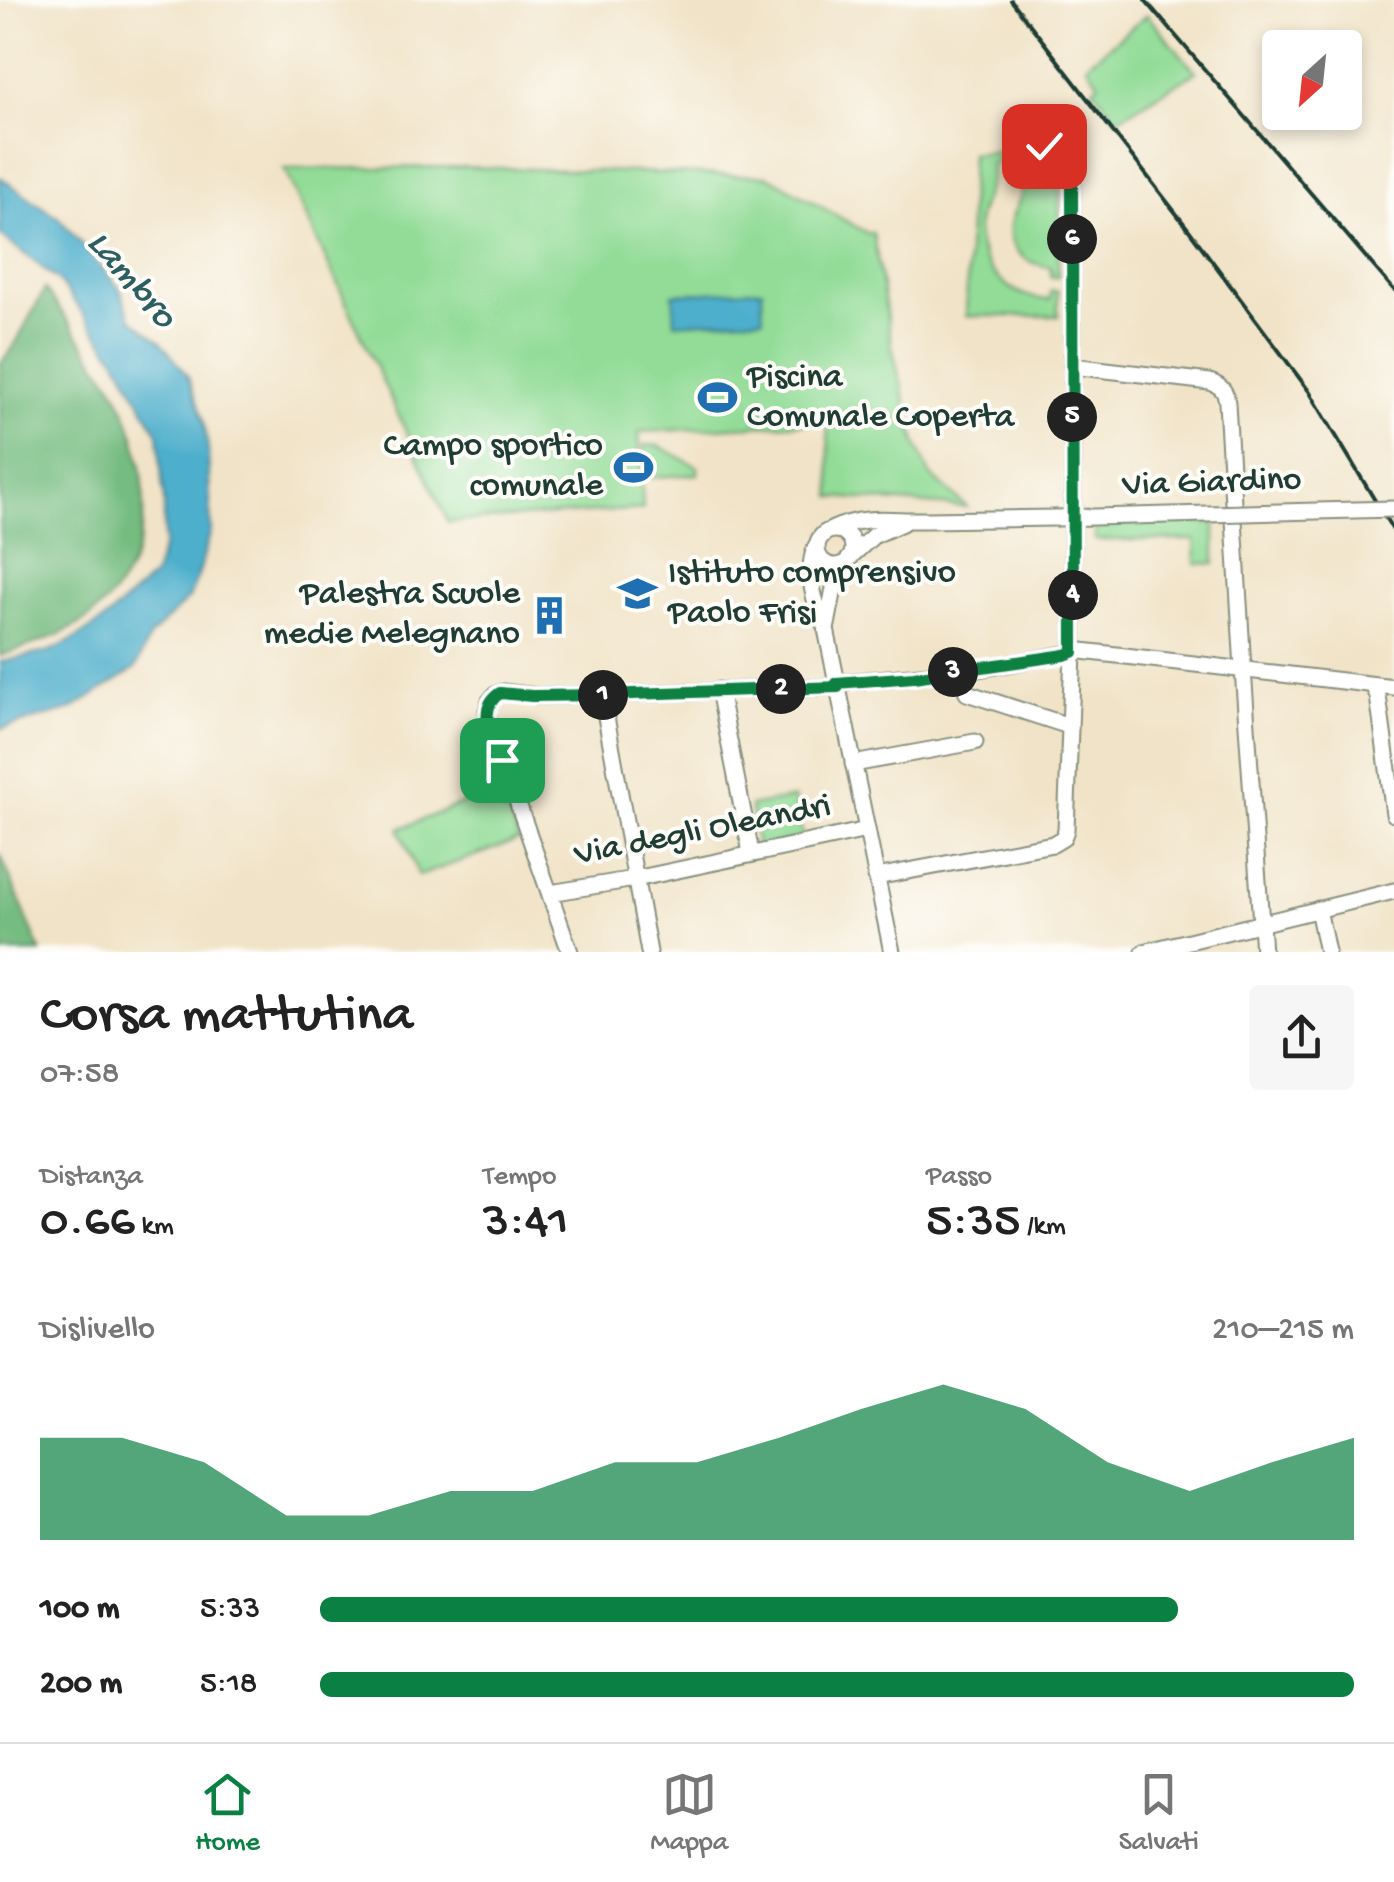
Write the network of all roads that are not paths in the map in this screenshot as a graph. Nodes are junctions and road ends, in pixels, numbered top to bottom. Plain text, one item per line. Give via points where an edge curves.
1 (1072, 178) dead end
2 (1072, 366) junction
3 (1394, 509) edge
4 (911, 520) junction
5 (833, 530) junction
6 (816, 546) junction
7 (849, 558) junction
8 (826, 629) junction
9 (1073, 652) junction
10 (1243, 669) junction
11 (837, 685) junction
12 (1372, 685) junction
13 (1394, 687) edge
14 (718, 690) junction
15 (968, 693) dead end
16 (602, 695) junction
17 (1069, 726) junction
18 (975, 742) dead end
19 (853, 764) junction
20 (1394, 814) edge
21 (867, 830) junction
22 (750, 853) junction
23 (876, 877) junction
24 (635, 879) junction
25 (1394, 891) edge
26 (550, 893) junction
27 (1318, 910) junction
28 (1262, 923) junction
29 (570, 952) edge
30 (649, 952) edge
31 (892, 952) edge
32 (1144, 952) edge
33 (1263, 952) edge
34 (1327, 952) edge

1 - 2 street
2 - 9 street
2 - 10 street via 1210,382 1224,392
3 - 4 street, Via Giardino, bridge
4 - 5 street, Via Giardino via 864,518
4 - 7 street, Via Giardino via 878,533
5 - 6 street, Via Giardino
5 - 7 street via 851,540
6 - 7 street via 828,564
6 - 8 street via 810,570
7 - 8 street via 835,583
8 - 11 street
9 - 10 street
9 - 11 street
9 - 17 street
10 - 12 street
10 - 28 street
11 - 14 street
11 - 19 street
12 - 13 street
12 - 20 street
14 - 16 street
14 - 22 street
15 - 17 street
16 - 24 street
16 - 26 street via 503,692 486,710
17 - 23 street via 1062,838
18 - 19 street
19 - 21 street
21 - 22 street, Via degli Oleandri
21 - 23 street
22 - 24 street, Via degli Oleandri
23 - 31 street
24 - 26 street, Via degli Oleandri
24 - 30 street
25 - 27 street
26 - 29 street
27 - 28 street
27 - 34 street
28 - 32 street
28 - 33 street

